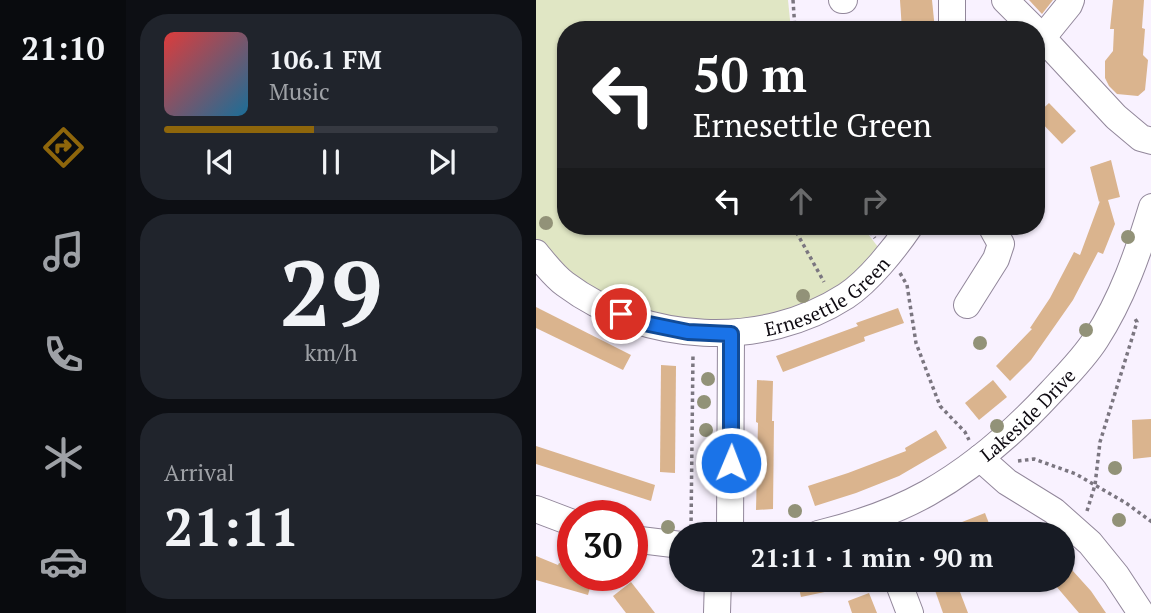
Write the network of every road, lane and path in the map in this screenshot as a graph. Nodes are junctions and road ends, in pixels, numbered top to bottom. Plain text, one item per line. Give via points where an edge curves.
1 (793, 0) edge
2 (952, 0) edge
3 (1005, 0) edge
4 (1071, 0) edge
5 (794, 21) edge
6 (952, 21) edge
7 (1026, 21) edge
8 (1045, 27) edge
9 (1045, 41) edge
10 (1151, 141) edge
11 (1151, 207) edge
12 (798, 235) edge
13 (903, 235) edge
14 (996, 235) edge
15 (536, 253) edge
16 (888, 255) junction
17 (1121, 292) junction
18 (835, 301) junction
19 (966, 305) dead end
20 (693, 332) junction
21 (731, 334) junction
22 (984, 462) junction
23 (1095, 485) junction
24 (536, 509) edge
25 (557, 517) edge
26 (691, 522) edge
27 (730, 522) edge
28 (882, 522) edge
29 (1151, 523) edge
30 (1079, 533) junction
31 (648, 540) edge
32 (669, 543) edge
33 (718, 592) edge
34 (902, 592) edge
35 (717, 613) edge
36 (910, 613) edge
37 (1141, 613) edge

1 - 5 path
2 - 6 street
3 - 7 street
4 - 8 street
9 - 10 street via 1116,117
11 - 17 street, Lakeside Drive
12 - 18 path
13 - 16 street, Ernesettle Green
14 - 19 street via 1001,244 996,259
15 - 20 street, Ernesettle Green via 563,283 598,305 644,323
16 - 18 street, Ernesettle Green
16 - 22 path via 907,285 916,342 940,406 965,432
17 - 22 street, Lakeside Drive via 1095,341
17 - 23 path via 1137,322 1100,442
18 - 21 street, Ernesettle Green via 771,328
20 - 21 street, Ernesettle Green
20 - 26 path
21 - 27 street
22 - 23 path via 1034,459
22 - 28 street, Lakeside Drive
22 - 30 street
23 - 29 path
23 - 30 path
24 - 25 street
30 - 37 street via 1116,575
31 - 32 street
33 - 35 street
34 - 36 street

